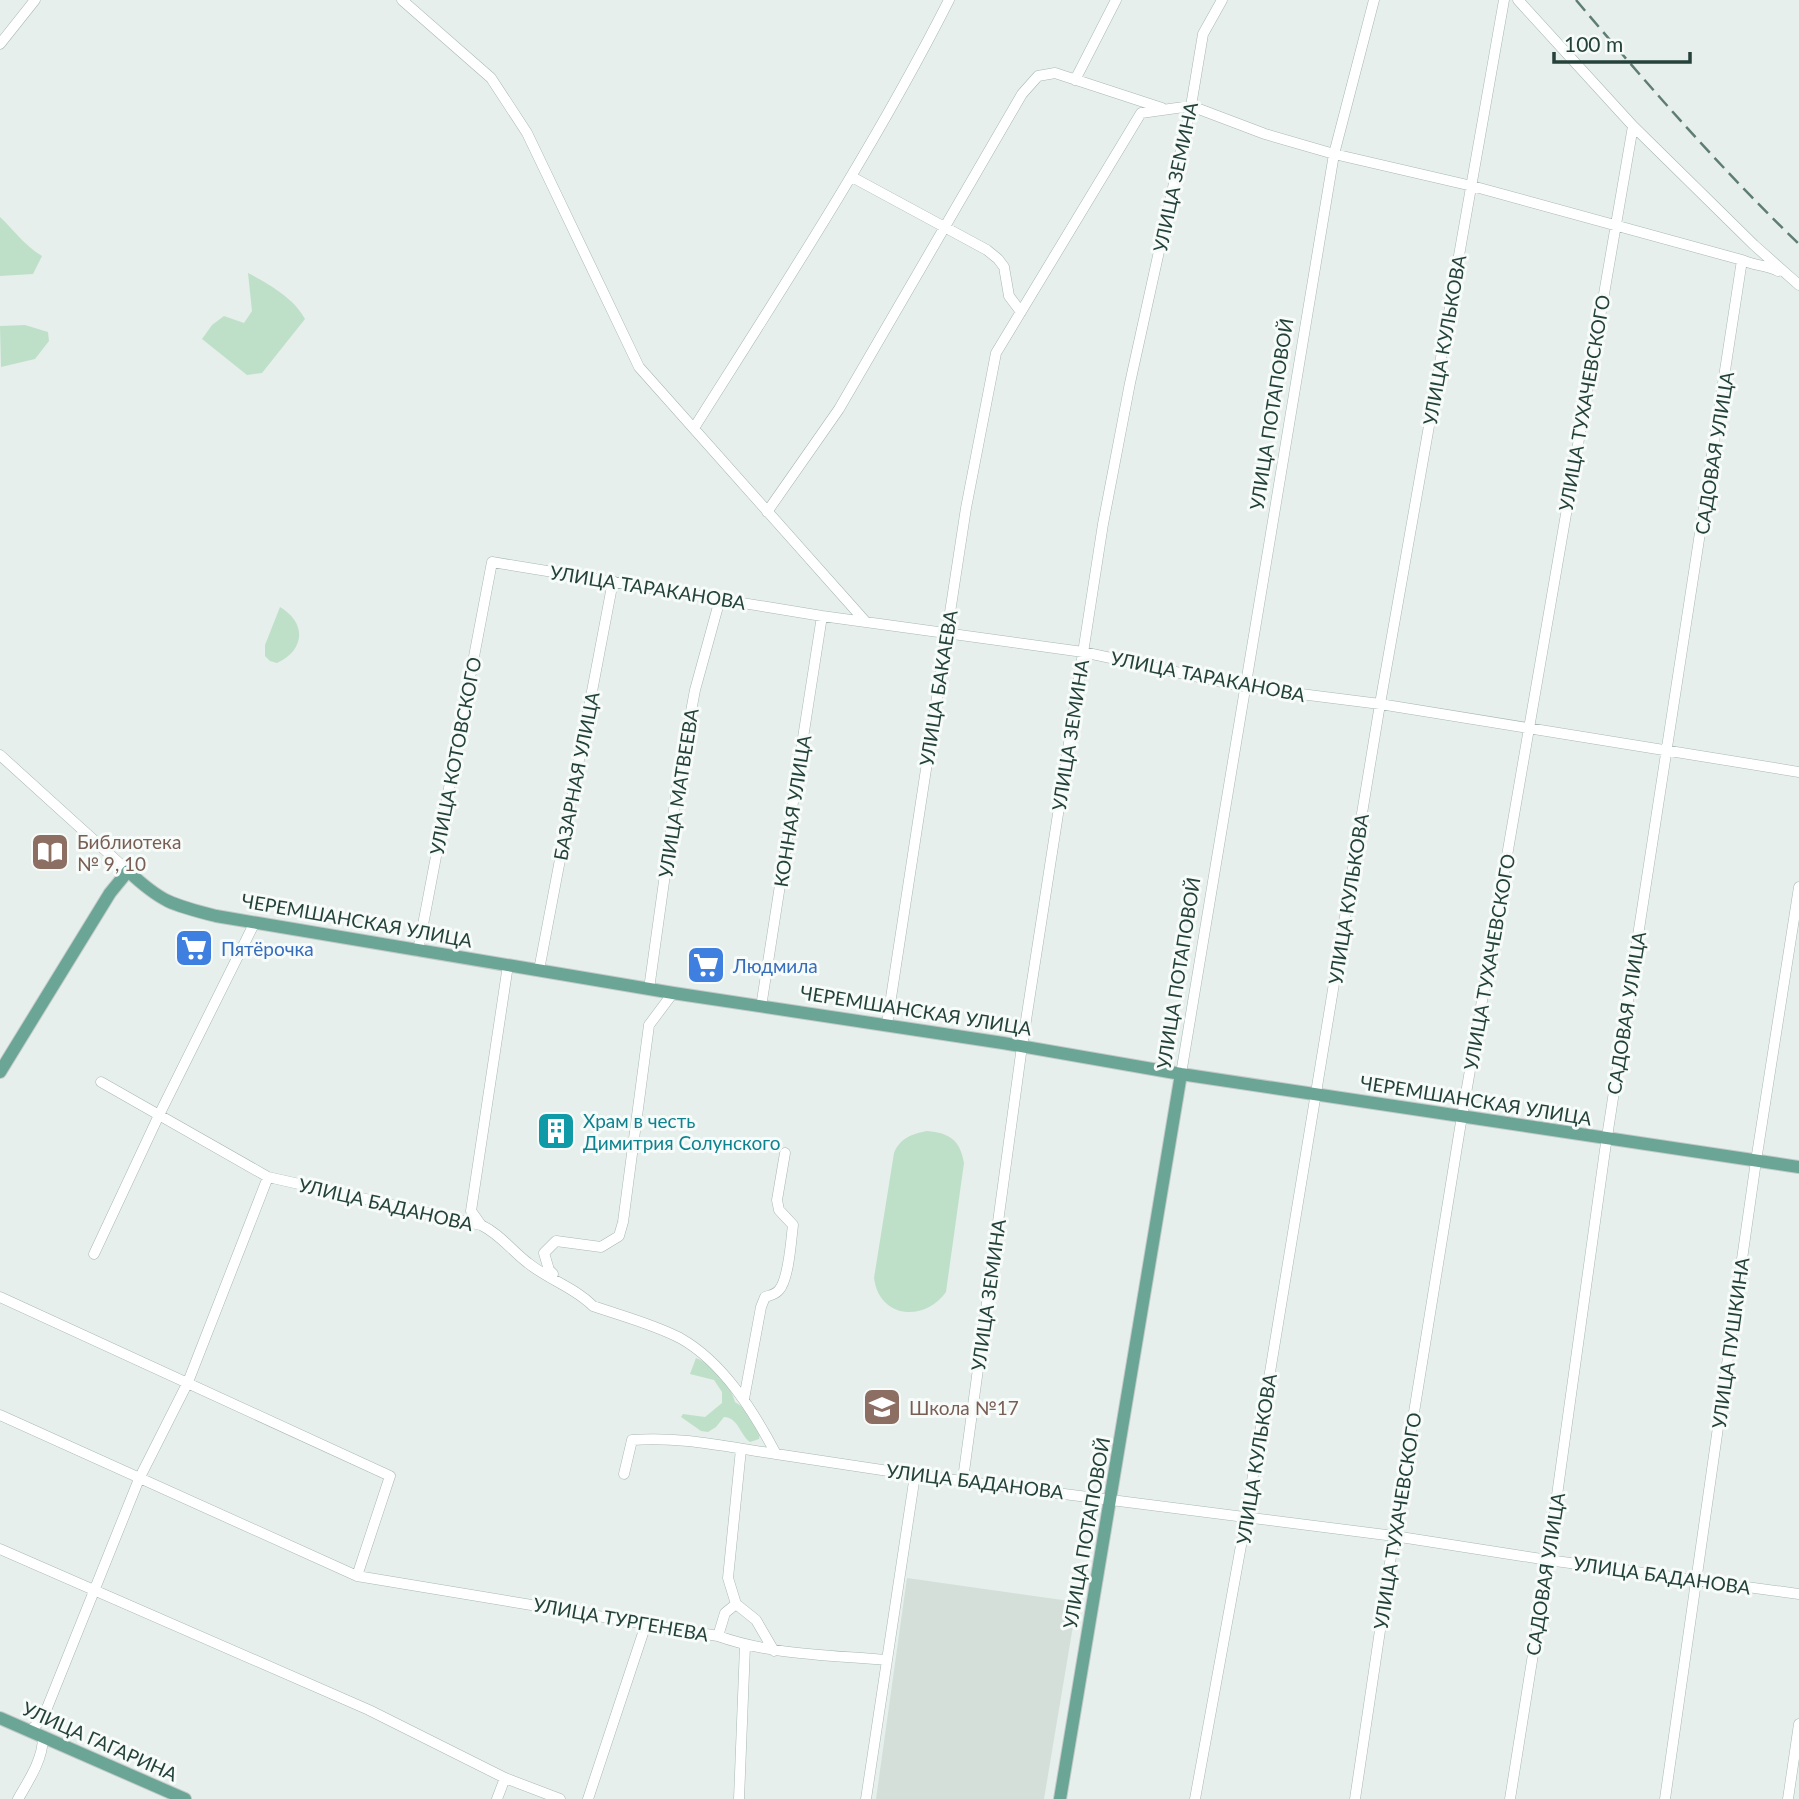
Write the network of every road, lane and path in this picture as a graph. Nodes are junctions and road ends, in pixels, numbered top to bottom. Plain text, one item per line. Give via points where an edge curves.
1 (36, 0) edge
2 (402, 0) edge
3 (950, 0) edge
4 (1116, 0) edge
5 (1222, 0) edge
6 (1374, 0) edge
7 (1504, 0) edge
8 (1518, 0) edge
9 (0, 44) edge
10 (1075, 80) junction
11 (1191, 106) junction
12 (1165, 109) junction
13 (1633, 126) junction
14 (1334, 154) junction
15 (852, 177) junction
16 (1472, 186) junction
17 (1614, 223) junction
18 (945, 228) junction
19 (1742, 265) junction
20 (1788, 275) junction
21 (1799, 285) edge
22 (1021, 312) junction
23 (694, 428) junction
24 (767, 512) junction
25 (492, 562) joint
26 (613, 581) junction
27 (720, 599) junction
28 (822, 616) junction
29 (865, 621) junction
30 (947, 632) junction
31 (1083, 652) junction
32 (1245, 687) junction
33 (1380, 704) junction
34 (1530, 729) junction
35 (1668, 750) junction
36 (0, 755) edge
37 (1799, 772) edge
38 (128, 871) junction
39 (1799, 887) edge
40 (255, 922) junction
41 (418, 951) junction
42 (508, 965) junction
43 (539, 970) junction
44 (649, 989) junction
45 (673, 993) junction
46 (761, 1007) junction
47 (887, 1024) junction
48 (1022, 1046) junction
49 (0, 1072) edge
50 (1181, 1074) junction
51 (101, 1082) dead end
52 (1316, 1095) junction
53 (159, 1115) junction
54 (1462, 1117) junction
55 (1606, 1139) junction
56 (785, 1153) dead end
57 (1756, 1161) junction
58 (1799, 1167) edge
59 (268, 1177) junction
60 (481, 1225) junction
61 (94, 1254) dead end
62 (561, 1281) junction
63 (0, 1297) edge
64 (188, 1382) junction
65 (744, 1399) junction
66 (0, 1415) edge
67 (741, 1448) junction
68 (776, 1454) junction
69 (624, 1474) dead end
70 (915, 1475) junction
71 (139, 1479) junction
72 (963, 1479) junction
73 (1112, 1499) junction
74 (1246, 1518) junction
75 (1394, 1536) junction
76 (0, 1549) edge
77 (1548, 1560) junction
78 (357, 1576) junction
79 (1697, 1579) junction
80 (93, 1590) junction
81 (1799, 1594) edge
82 (736, 1604) junction
83 (646, 1624) junction
84 (718, 1636) junction
85 (745, 1646) junction
86 (774, 1651) junction
87 (886, 1660) junction
88 (0, 1718) edge
89 (1799, 1724) edge
90 (30, 1731) junction
91 (43, 1737) junction
92 (505, 1778) junction
93 (18, 1799) edge
94 (185, 1799) edge
95 (498, 1799) edge
96 (560, 1799) edge
97 (588, 1799) edge
98 (739, 1799) edge
99 (866, 1799) edge
100 (1060, 1799) edge
101 (1195, 1799) edge
102 (1355, 1799) edge
103 (1510, 1799) edge
104 (1665, 1799) edge
105 (1788, 1799) edge

1 - 9 street
2 - 23 street via 491,78 527,133 639,367
3 - 15 street
4 - 10 street
5 - 11 street, УЛИЦА ЗЕМИНА via 1203,34
6 - 14 street, УЛИЦА ПОТАПОВОЙ
7 - 16 street, УЛИЦА КУЛЬКОВА
8 - 13 street
10 - 12 street
10 - 18 street via 1055,73 1038,76 1022,94
11 - 12 street
11 - 14 street
11 - 31 street, УЛИЦА ЗЕМИНА via 1130,383
12 - 22 street via 1141,113
13 - 17 street, УЛИЦА ТУХАЧЕВСКОГО
13 - 20 street
14 - 16 street
14 - 32 street, УЛИЦА ПОТАПОВОЙ
15 - 18 street
15 - 23 street
16 - 17 street
16 - 33 street, УЛИЦА КУЛЬКОВА
17 - 19 street
17 - 34 street, УЛИЦА ТУХАЧЕВСКОГО
18 - 22 street via 999,259 1009,296
18 - 24 street via 839,409
19 - 20 street via 1771,267
19 - 35 street, САДОВАЯ УЛИЦА
20 - 21 street
22 - 30 street, УЛИЦА БАКАЕВА via 996,353
23 - 24 street
24 - 29 street
25 - 26 street, УЛИЦА ТАРАКАНОВА
25 - 41 street, УЛИЦА КОТОВСКОГО
26 - 27 street, УЛИЦА ТАРАКАНОВА
26 - 43 street, БАЗАРНАЯ УЛИЦА
27 - 28 street, УЛИЦА ТАРАКАНОВА
27 - 44 street, УЛИЦА МАТВЕЕВА via 695,690 678,781
28 - 29 street, УЛИЦА ТАРАКАНОВА
28 - 46 street, КОННАЯ УЛИЦА
29 - 30 street, УЛИЦА ТАРАКАНОВА
30 - 31 street, УЛИЦА ТАРАКАНОВА
30 - 47 street, УЛИЦА БАКАЕВА
31 - 32 street, УЛИЦА ТАРАКАНОВА
31 - 48 street, УЛИЦА ЗЕМИНА
32 - 33 street, УЛИЦА ТАРАКАНОВА
32 - 50 street, УЛИЦА ПОТАПОВОЙ
33 - 34 street, УЛИЦА ТАРАКАНОВА
33 - 52 street, УЛИЦА КУЛЬКОВА
34 - 35 street, УЛИЦА ТАРАКАНОВА
34 - 54 street, УЛИЦА ТУХАЧЕВСКОГО
35 - 37 street, УЛИЦА ТАРАКАНОВА
35 - 55 street, САДОВАЯ УЛИЦА
36 - 38 street, ЧЕРЕМШАНСКАЯ УЛИЦА
38 - 40 main road, ЧЕРЕМШАНСКАЯ УЛИЦА via 174,905
38 - 49 main road
39 - 57 street, УЛИЦА ПУШКИНА
40 - 41 main road, ЧЕРЕМШАНСКАЯ УЛИЦА
40 - 53 street
41 - 42 main road, ЧЕРЕМШАНСКАЯ УЛИЦА
42 - 43 main road, ЧЕРЕМШАНСКАЯ УЛИЦА
42 - 60 street via 471,1211
43 - 44 main road, ЧЕРЕМШАНСКАЯ УЛИЦА
44 - 45 main road, ЧЕРЕМШАНСКАЯ УЛИЦА
45 - 46 main road, ЧЕРЕМШАНСКАЯ УЛИЦА
45 - 62 street via 649,1025 619,1236 601,1247 556,1241 544,1253 549,1270
46 - 47 main road, ЧЕРЕМШАНСКАЯ УЛИЦА
47 - 48 main road, ЧЕРЕМШАНСКАЯ УЛИЦА
48 - 50 main road, ЧЕРЕМШАНСКАЯ УЛИЦА
48 - 72 street, УЛИЦА ЗЕМИНА
50 - 52 main road, ЧЕРЕМШАНСКАЯ УЛИЦА
50 - 73 main road, УЛИЦА ПОТАПОВОЙ
51 - 53 street, УЛИЦА БАДАНОВА
52 - 54 main road, ЧЕРЕМШАНСКАЯ УЛИЦА
52 - 74 street, УЛИЦА КУЛЬКОВА
53 - 59 street, УЛИЦА БАДАНОВА
53 - 61 street
54 - 55 main road, ЧЕРЕМШАНСКАЯ УЛИЦА
54 - 75 street, УЛИЦА ТУХАЧЕВСКОГО
55 - 57 main road, ЧЕРЕМШАНСКАЯ УЛИЦА
55 - 77 street, САДОВАЯ УЛИЦА
56 - 65 street via 777,1200 779,1210 793,1225 791,1244 783,1285 765,1297 761,1307
57 - 58 main road, ЧЕРЕМШАНСКАЯ УЛИЦА
57 - 79 street, УЛИЦА ПУШКИНА
59 - 60 street, УЛИЦА БАДАНОВА
59 - 64 street
60 - 62 street, УЛИЦА БАДАНОВА via 494,1231 529,1264
62 - 65 street, УЛИЦА БАДАНОВА via 593,1306 681,1339 714,1365
63 - 64 street
64 - 71 street
64 - 78 street via 390,1476
65 - 68 street, УЛИЦА БАДАНОВА
66 - 71 street, УЛИЦА ТУРГЕНЕВА
67 - 68 street, УЛИЦА БАДАНОВА
67 - 69 street, УЛИЦА БАДАНОВА via 674,1439 632,1440
67 - 82 street via 728,1578
68 - 70 street, УЛИЦА БАДАНОВА
70 - 72 street, УЛИЦА БАДАНОВА
70 - 87 street
71 - 78 street, УЛИЦА ТУРГЕНЕВА
71 - 80 street
72 - 73 street, УЛИЦА БАДАНОВА
73 - 74 street, УЛИЦА БАДАНОВА
73 - 100 main road, УЛИЦА ПОТАПОВОЙ
74 - 75 street, УЛИЦА БАДАНОВА
74 - 101 street, УЛИЦА КУЛЬКОВА
75 - 77 street, УЛИЦА БАДАНОВА
75 - 102 street, УЛИЦА ТУХАЧЕВСКОГО
76 - 80 street
77 - 79 street, УЛИЦА БАДАНОВА
77 - 103 street, САДОВАЯ УЛИЦА
78 - 83 street, УЛИЦА ТУРГЕНЕВА
79 - 81 street, УЛИЦА БАДАНОВА
79 - 104 street, УЛИЦА ПУШКИНА
80 - 90 street via 44,1718
80 - 92 street via 369,1710
82 - 84 street via 725,1613
82 - 86 street via 755,1620
83 - 84 street, УЛИЦА ТУРГЕНЕВА
83 - 97 street
84 - 85 street, УЛИЦА ТУРГЕНЕВА
85 - 86 street, УЛИЦА ТУРГЕНЕВА
85 - 98 street
86 - 87 street, УЛИЦА ТУРГЕНЕВА
87 - 99 street
88 - 90 main road, УЛИЦА ГАГАРИНА
89 - 105 street
90 - 91 main road, УЛИЦА ГАГАРИНА
91 - 93 street via 31,1777
91 - 94 main road, УЛИЦА ГАГАРИНА
92 - 95 street
92 - 96 street

